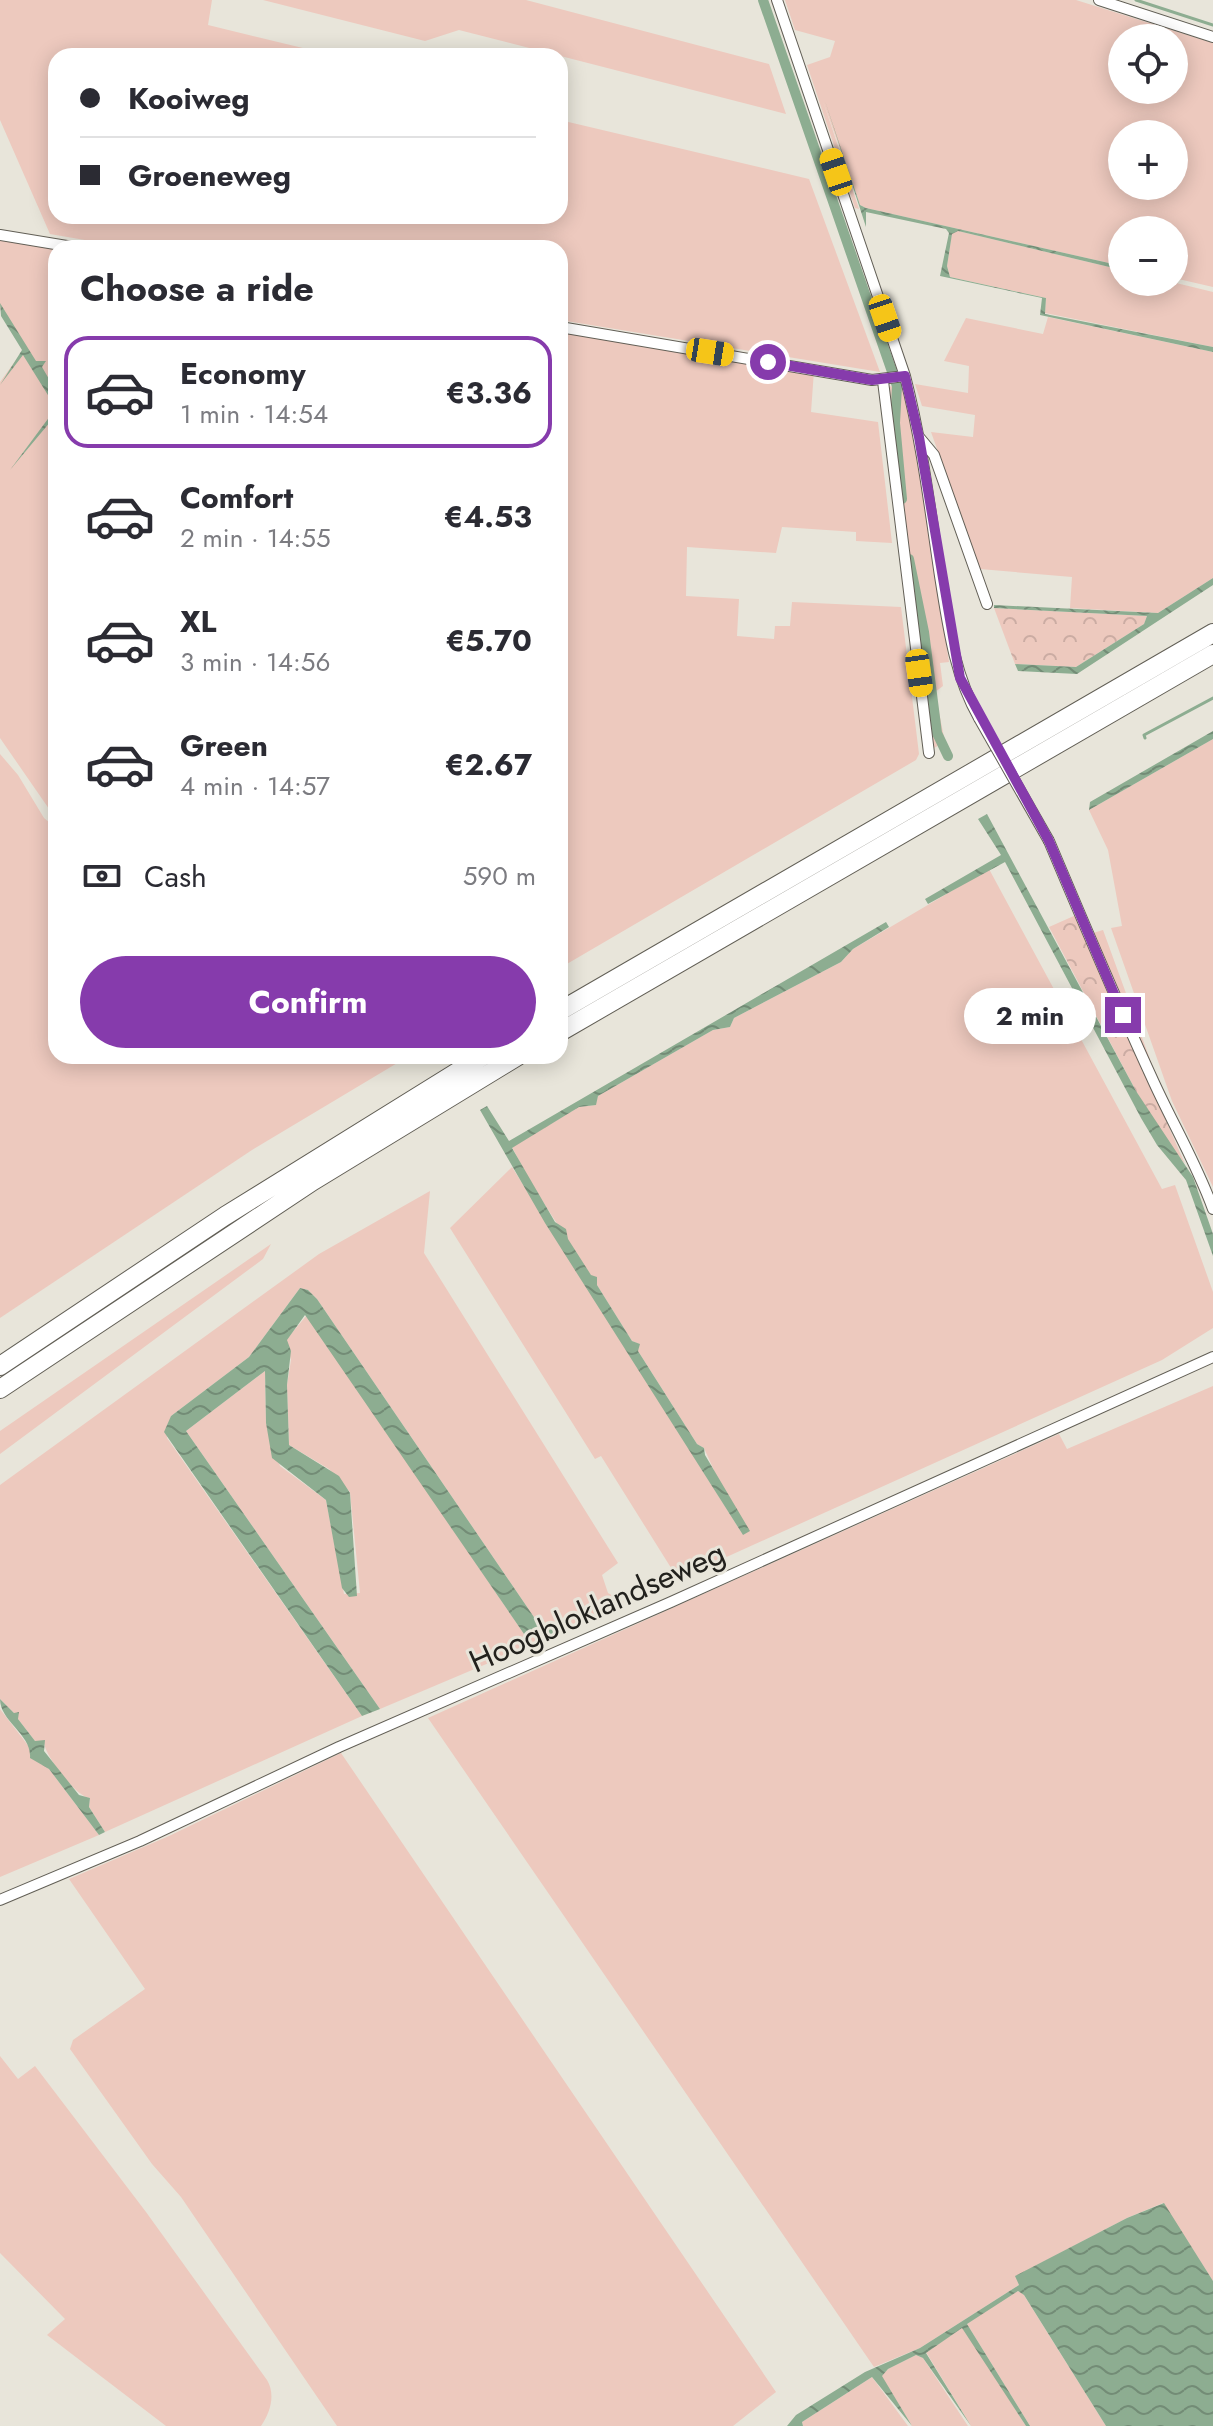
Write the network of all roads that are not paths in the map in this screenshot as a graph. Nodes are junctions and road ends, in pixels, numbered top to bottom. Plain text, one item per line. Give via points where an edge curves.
1 (777, 0) edge
2 (1099, 0) edge
3 (1213, 37) edge
4 (0, 235) edge
5 (48, 243) edge
6 (568, 328) edge
7 (895, 379) junction
8 (919, 437) junction
9 (987, 604) dead end
10 (1213, 633) edge
11 (1213, 654) edge
12 (929, 753) dead end
13 (568, 1006) edge
14 (568, 1027) edge
15 (470, 1064) edge
16 (505, 1064) edge
17 (1213, 1209) edge
18 (1213, 1357) edge
19 (0, 1366) edge
20 (0, 1389) edge
21 (0, 1900) edge

1 - 7 street
2 - 3 street
4 - 5 street
6 - 7 street
7 - 8 street
7 - 12 street
8 - 9 street via 934,455
8 - 17 street, bridge via 960,678 1049,841
10 - 13 highway
11 - 14 highway
15 - 19 highway via 225,1216
16 - 20 highway via 301,1188
18 - 21 street, Hoogbloklandseweg

